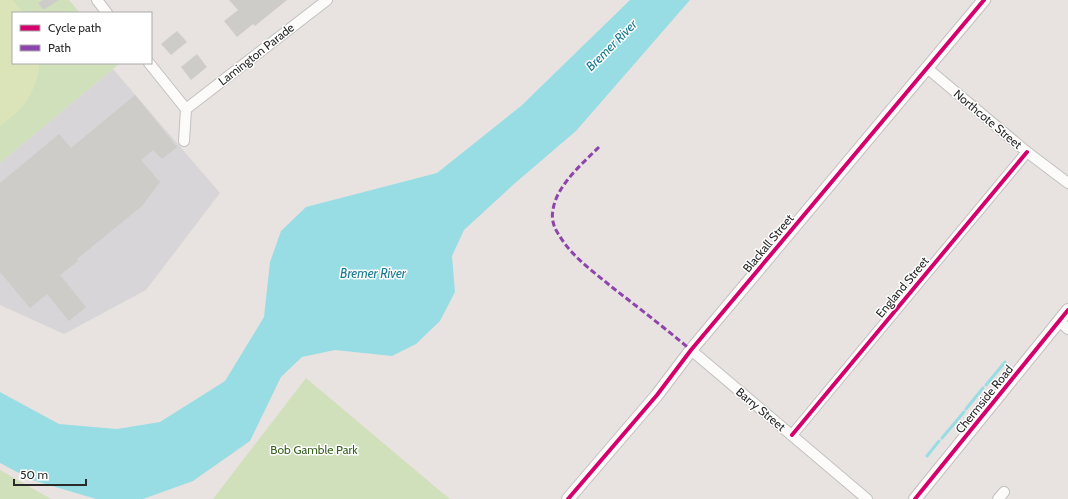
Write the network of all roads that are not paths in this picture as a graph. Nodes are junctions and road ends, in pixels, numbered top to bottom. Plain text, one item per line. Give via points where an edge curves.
1 (96, 0) edge
2 (327, 0) edge
3 (984, 0) edge
4 (106, 12) edge
5 (150, 64) edge
6 (927, 68) junction
7 (186, 109) junction
8 (184, 141) dead end
9 (1027, 152) junction
10 (1068, 183) edge
11 (1068, 310) edge
12 (1063, 325) edge
13 (691, 350) junction
14 (792, 435) junction
15 (568, 499) edge
16 (867, 499) edge
17 (915, 499) edge

1 - 4 street
2 - 7 street, Lamington Parade
3 - 6 street, Blackall Street
5 - 7 street
6 - 9 street, Northcote Street
6 - 13 street, Blackall Street
7 - 8 street
9 - 10 street, Northcote Street
9 - 14 street, England Street
11 - 12 street, Chermside Road
12 - 17 street, Chermside Road
13 - 14 street, Barry Street
13 - 15 street, Blackall Street via 657,395
14 - 16 street, Barry Street

